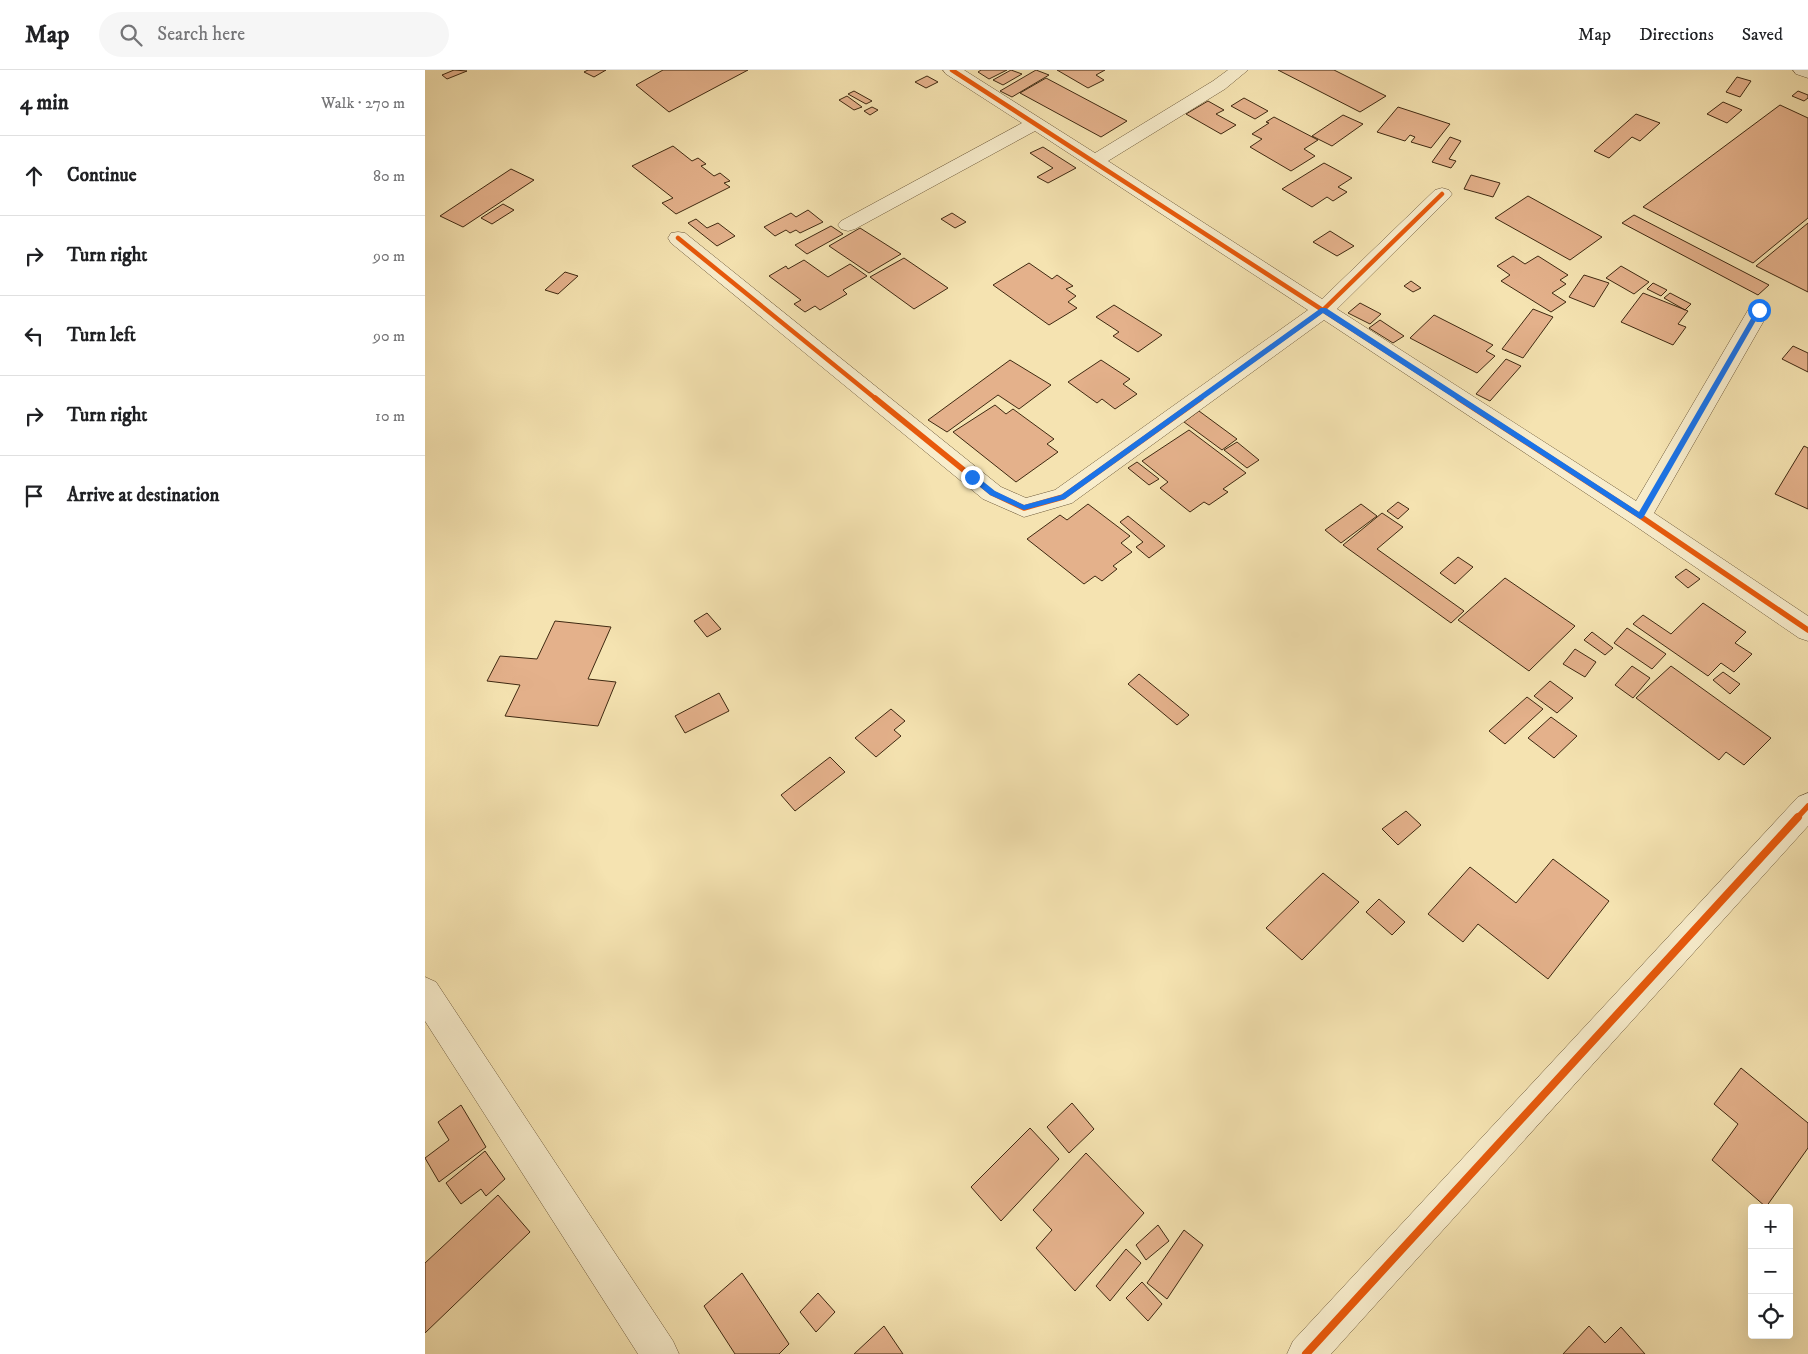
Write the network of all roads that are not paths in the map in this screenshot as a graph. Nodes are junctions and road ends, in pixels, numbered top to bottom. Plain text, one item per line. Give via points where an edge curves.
1 (952, 70) edge
2 (1239, 70) edge
3 (1802, 70) edge
4 (1808, 73) edge
5 (1035, 122) junction
6 (1095, 161) junction
7 (1442, 194) dead end
8 (848, 225) dead end
9 (678, 238) dead end
10 (1323, 310) junction
11 (1759, 310) dead end
12 (1640, 516) junction
13 (1808, 630) edge
14 (1808, 806) edge
15 (425, 993) edge
16 (660, 1354) edge
17 (1306, 1354) edge

1 - 5 street
2 - 6 street
3 - 4 street
5 - 6 street
5 - 8 street
6 - 10 street
7 - 10 street
9 - 10 street via 992,493 1024,508 1063,497
10 - 12 street
11 - 12 street
12 - 13 street
14 - 17 street
15 - 16 street

